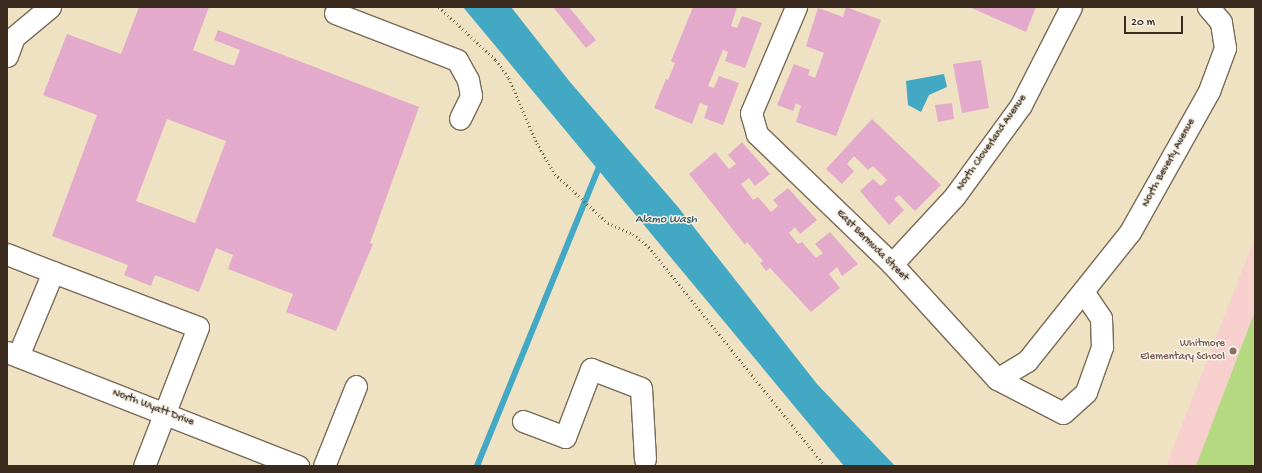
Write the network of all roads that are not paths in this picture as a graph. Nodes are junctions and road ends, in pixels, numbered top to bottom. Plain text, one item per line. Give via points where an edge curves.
1 (50, 7) edge
2 (796, 7) edge
3 (1071, 7) edge
4 (335, 13) dead end
5 (1215, 14) edge
6 (7, 56) edge
7 (460, 119) dead end
8 (7, 254) edge
9 (892, 264) junction
10 (53, 272) junction
11 (1084, 293) junction
12 (12, 354) edge
13 (997, 379) junction
14 (356, 386) dead end
15 (164, 413) junction
16 (522, 420) dead end
17 (645, 458) dead end
18 (144, 466) edge
19 (298, 466) edge
20 (324, 466) edge

1 - 6 street via 14,37
2 - 9 street, East Bermuda Street via 750,113 757,134
3 - 9 street, North Cloverland Avenue via 1021,105 954,197
4 - 7 street via 457,60 468,80 471,96
5 - 11 street, North Beverly Avenue via 1225,48 1209,91 1130,232
8 - 10 street
9 - 13 street, East Bermuda Street
10 - 12 street
10 - 15 street via 198,327
11 - 13 street, North Beverly Avenue via 1027,361
11 - 13 street via 1101,318 1102,347 1086,392 1062,413
12 - 15 street, North Wyatt Drive
14 - 20 street
15 - 18 street
15 - 19 street, North Wyatt Drive
16 - 17 street via 565,437 591,369 641,388

